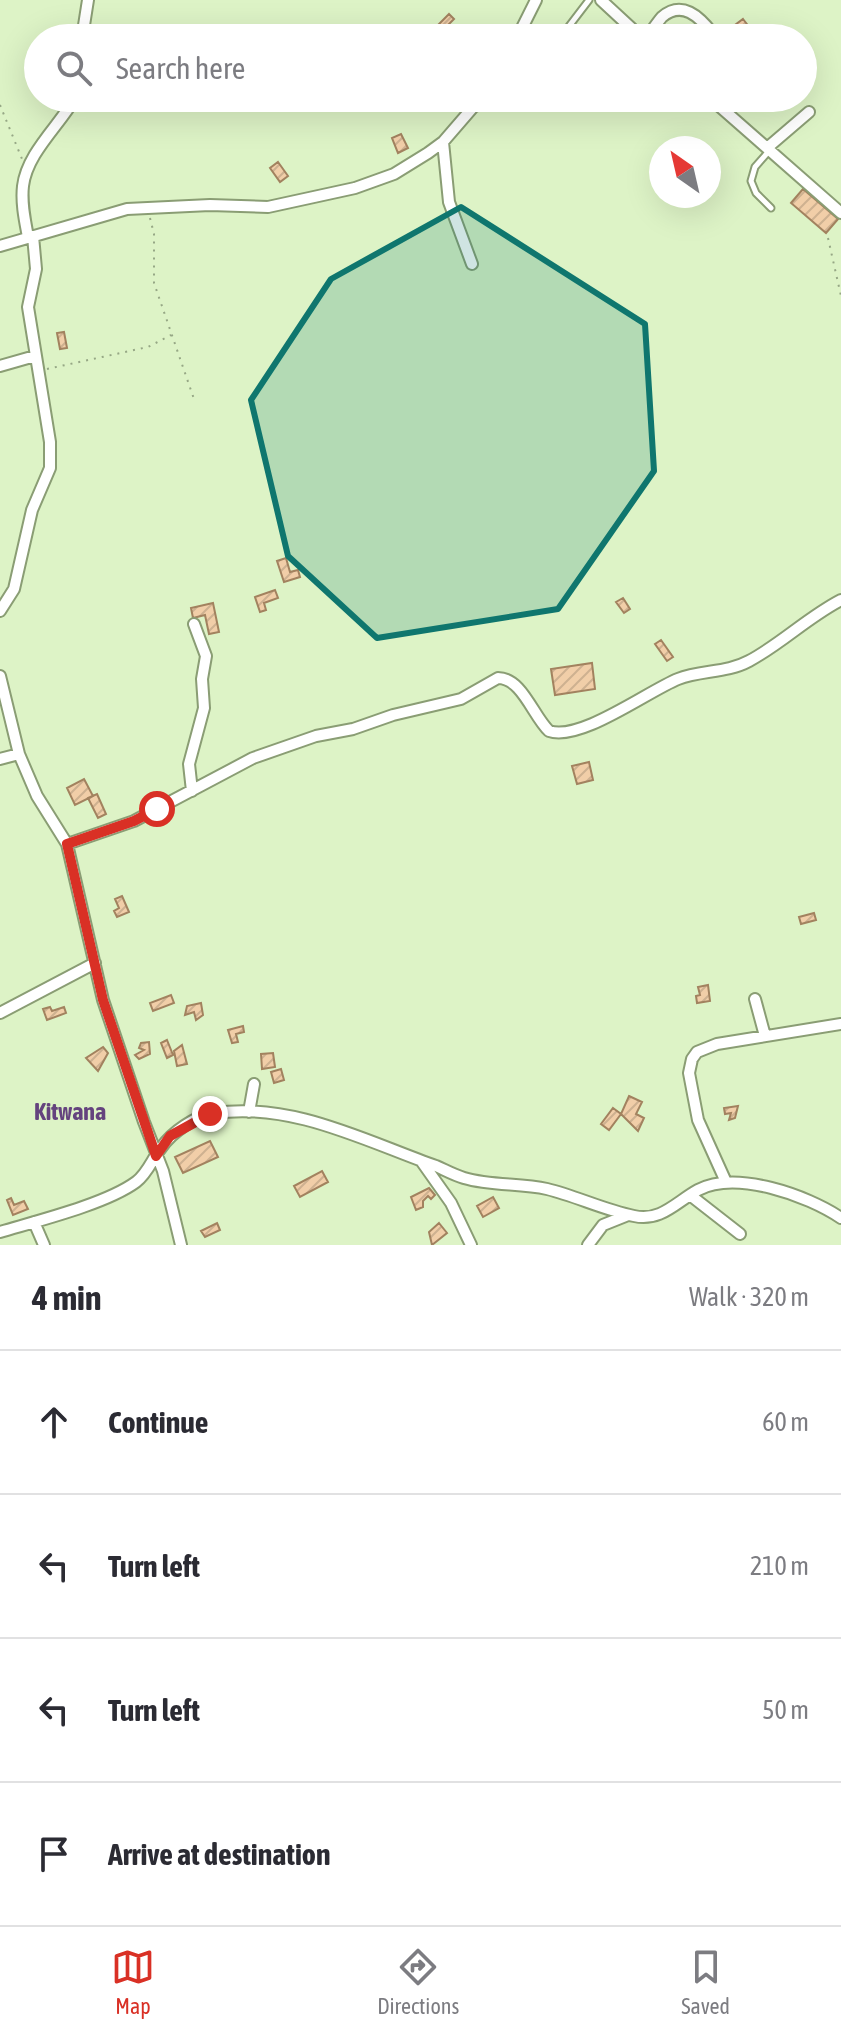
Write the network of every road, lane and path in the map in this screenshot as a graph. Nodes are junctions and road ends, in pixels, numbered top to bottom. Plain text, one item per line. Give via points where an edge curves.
1 (88, 0) edge
2 (536, 0) edge
3 (589, 0) edge
4 (601, 0) edge
5 (84, 24) edge
6 (524, 24) edge
7 (571, 24) edge
8 (628, 24) edge
9 (656, 24) edge
10 (704, 24) edge
11 (0, 105) edge
12 (66, 112) edge
13 (469, 112) edge
14 (726, 112) edge
15 (809, 112) dead end
16 (443, 142) junction
17 (768, 149) junction
18 (28, 168) junction
19 (771, 208) dead end
20 (149, 209) junction
21 (841, 213) edge
22 (30, 236) junction
23 (828, 238) dead end
24 (0, 246) edge
25 (472, 264) dead end
26 (841, 296) edge
27 (171, 335) junction
28 (35, 356) junction
29 (0, 366) edge
30 (38, 371) junction
31 (195, 402) dead end
32 (841, 600) edge
33 (0, 611) edge
34 (194, 624) dead end
35 (0, 676) edge
36 (19, 754) junction
37 (0, 759) edge
38 (192, 791) junction
39 (67, 844) junction
40 (95, 963) junction
41 (755, 999) dead end
42 (0, 1013) edge
43 (841, 1024) edge
44 (765, 1036) junction
45 (254, 1084) dead end
46 (249, 1112) junction
47 (156, 1156) junction
48 (421, 1161) junction
49 (726, 1182) junction
50 (690, 1195) junction
51 (628, 1215) junction
52 (841, 1218) edge
53 (34, 1222) junction
54 (0, 1232) edge
55 (740, 1234) dead end
56 (44, 1245) edge
57 (181, 1245) edge
58 (471, 1245) edge
59 (588, 1245) edge

1 - 5 street
2 - 6 street
3 - 7 lane
4 - 8 street
9 - 10 street via 678,5
11 - 18 path
12 - 18 street
13 - 16 street
14 - 17 street
15 - 17 street
16 - 20 street via 376,182 308,200 268,207
16 - 25 street via 449,202
17 - 19 lane via 751,181
17 - 21 street
18 - 22 street via 23,195
20 - 22 street via 109,212
20 - 27 path via 154,283
22 - 24 street
22 - 28 street via 36,269 28,307
23 - 26 path
27 - 30 path via 148,347
27 - 31 path
28 - 29 street
28 - 30 street
30 - 33 street via 50,468 32,510 14,589
32 - 38 street via 746,662 679,679 566,732 549,731 515,684 498,678 461,699 271,750
34 - 38 street via 206,656 204,708 189,764
35 - 36 street
36 - 37 street
36 - 39 street
38 - 39 street via 134,821
39 - 40 street
40 - 42 street
40 - 47 street
41 - 44 street
43 - 44 street
44 - 49 street via 706,1047 692,1059 689,1073 698,1120
45 - 46 street
46 - 47 street via 197,1120 170,1136
46 - 48 street via 306,1118
47 - 53 street via 136,1182
47 - 57 street
48 - 51 street via 460,1177 554,1191
48 - 58 street via 451,1203
49 - 50 street
49 - 52 street via 750,1183 807,1200
50 - 51 street via 657,1216
50 - 55 street
51 - 59 street via 603,1225
53 - 54 street
53 - 56 street

